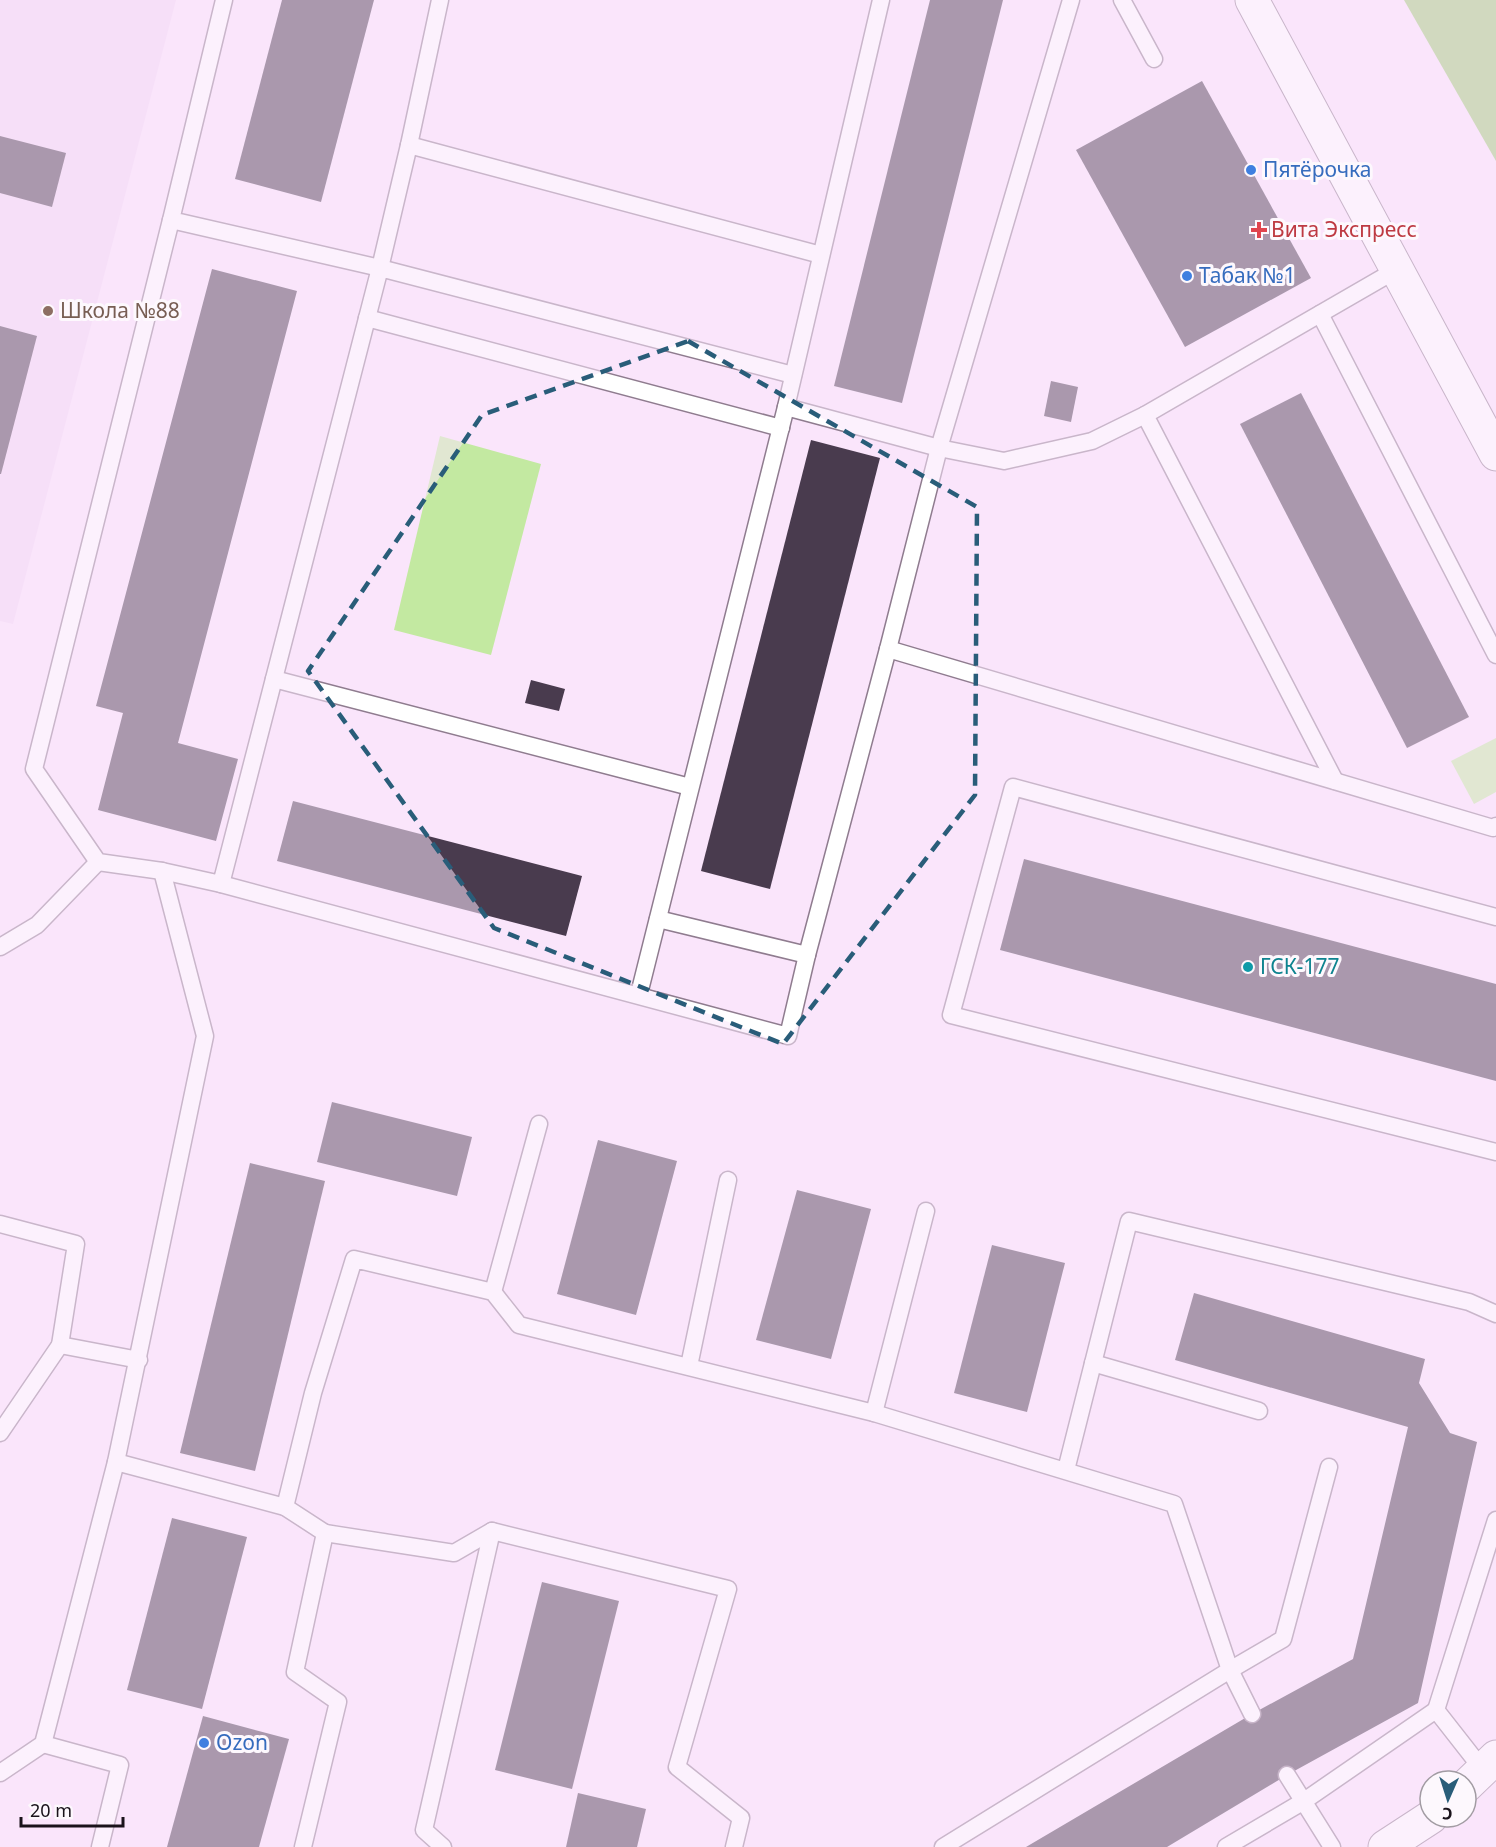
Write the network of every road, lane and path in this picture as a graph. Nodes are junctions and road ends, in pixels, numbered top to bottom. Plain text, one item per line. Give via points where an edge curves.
1 (224, 0) edge
2 (440, 0) edge
3 (881, 0) edge
4 (1071, 0) edge
5 (1122, 0) edge
6 (1252, 0) edge
7 (1154, 59) dead end
8 (409, 145) junction
9 (171, 220) junction
10 (821, 255) junction
11 (380, 268) junction
12 (1396, 270) junction
13 (1320, 314) junction
14 (367, 318) junction
15 (794, 375) junction
16 (786, 407) junction
17 (1144, 415) junction
18 (781, 428) junction
19 (939, 448) junction
20 (1496, 454) edge
21 (888, 649) junction
22 (1496, 655) edge
23 (274, 679) junction
24 (1335, 781) junction
25 (690, 787) junction
26 (1496, 826) edge
27 (98, 862) junction
28 (162, 870) junction
29 (221, 884) junction
30 (1496, 917) edge
31 (658, 919) junction
32 (0, 947) edge
33 (807, 955) junction
34 (639, 994) junction
35 (539, 1124) dead end
36 (1496, 1152) edge
37 (728, 1180) dead end
38 (926, 1211) dead end
39 (0, 1224) edge
40 (493, 1292) junction
41 (1496, 1314) edge
42 (60, 1345) junction
43 (139, 1360) junction
44 (1093, 1363) junction
45 (689, 1366) junction
46 (1258, 1412) dead end
47 (874, 1413) junction
48 (0, 1433) edge
49 (116, 1462) junction
50 (1329, 1467) dead end
51 (1066, 1470) junction
52 (285, 1507) junction
53 (1496, 1521) edge
54 (492, 1532) junction
55 (325, 1533) junction
56 (1230, 1670) junction
57 (1436, 1710) junction
58 (1252, 1714) dead end
59 (44, 1744) junction
60 (1482, 1771) edge
61 (0, 1773) edge
62 (1287, 1775) dead end
63 (1304, 1801) junction
64 (1418, 1825) edge
65 (100, 1847) edge
66 (303, 1847) edge
67 (442, 1847) edge
68 (734, 1847) edge
69 (943, 1847) edge
70 (1226, 1847) edge
71 (1332, 1847) edge
72 (1385, 1847) edge

1 - 9 lane
2 - 8 lane
3 - 10 lane
4 - 19 lane
5 - 7 lane
6 - 12 street
8 - 10 lane
8 - 11 lane
9 - 11 lane
9 - 27 lane via 34,770
10 - 15 lane
11 - 14 lane
11 - 15 lane
12 - 13 lane
12 - 20 street
13 - 17 lane
13 - 22 lane
14 - 18 lane
14 - 23 lane
15 - 16 lane
16 - 18 lane
16 - 19 lane
17 - 19 lane via 1092,441 1004,461
17 - 24 lane
18 - 25 lane
19 - 21 lane
21 - 24 lane
21 - 33 lane
23 - 25 lane
23 - 29 lane
24 - 26 lane
25 - 31 lane
27 - 28 lane
27 - 32 lane via 38,925
28 - 29 lane
28 - 43 lane via 205,1036
29 - 34 lane
30 - 36 lane via 1013,787 951,1015
31 - 33 lane
31 - 34 lane
33 - 34 lane via 788,1036
35 - 40 lane
37 - 45 lane
38 - 47 lane
39 - 42 lane via 76,1244
40 - 45 lane via 519,1325
40 - 52 lane via 354,1259 313,1393
41 - 44 lane via 1469,1302 1129,1221
42 - 43 lane
42 - 48 lane
43 - 49 lane
44 - 46 lane
44 - 51 lane
45 - 47 lane
47 - 51 lane
49 - 52 lane
49 - 59 lane
50 - 56 lane via 1283,1639
51 - 56 lane via 1174,1504
52 - 55 lane
53 - 57 lane
54 - 55 lane via 454,1553
54 - 67 lane via 424,1830
54 - 68 lane via 728,1589 677,1767 741,1818
55 - 66 lane via 296,1672 338,1702
56 - 58 lane
56 - 69 lane
57 - 60 lane
57 - 63 lane
59 - 61 lane
59 - 65 lane via 120,1765
62 - 63 lane
63 - 70 lane
63 - 71 lane
64 - 72 street

